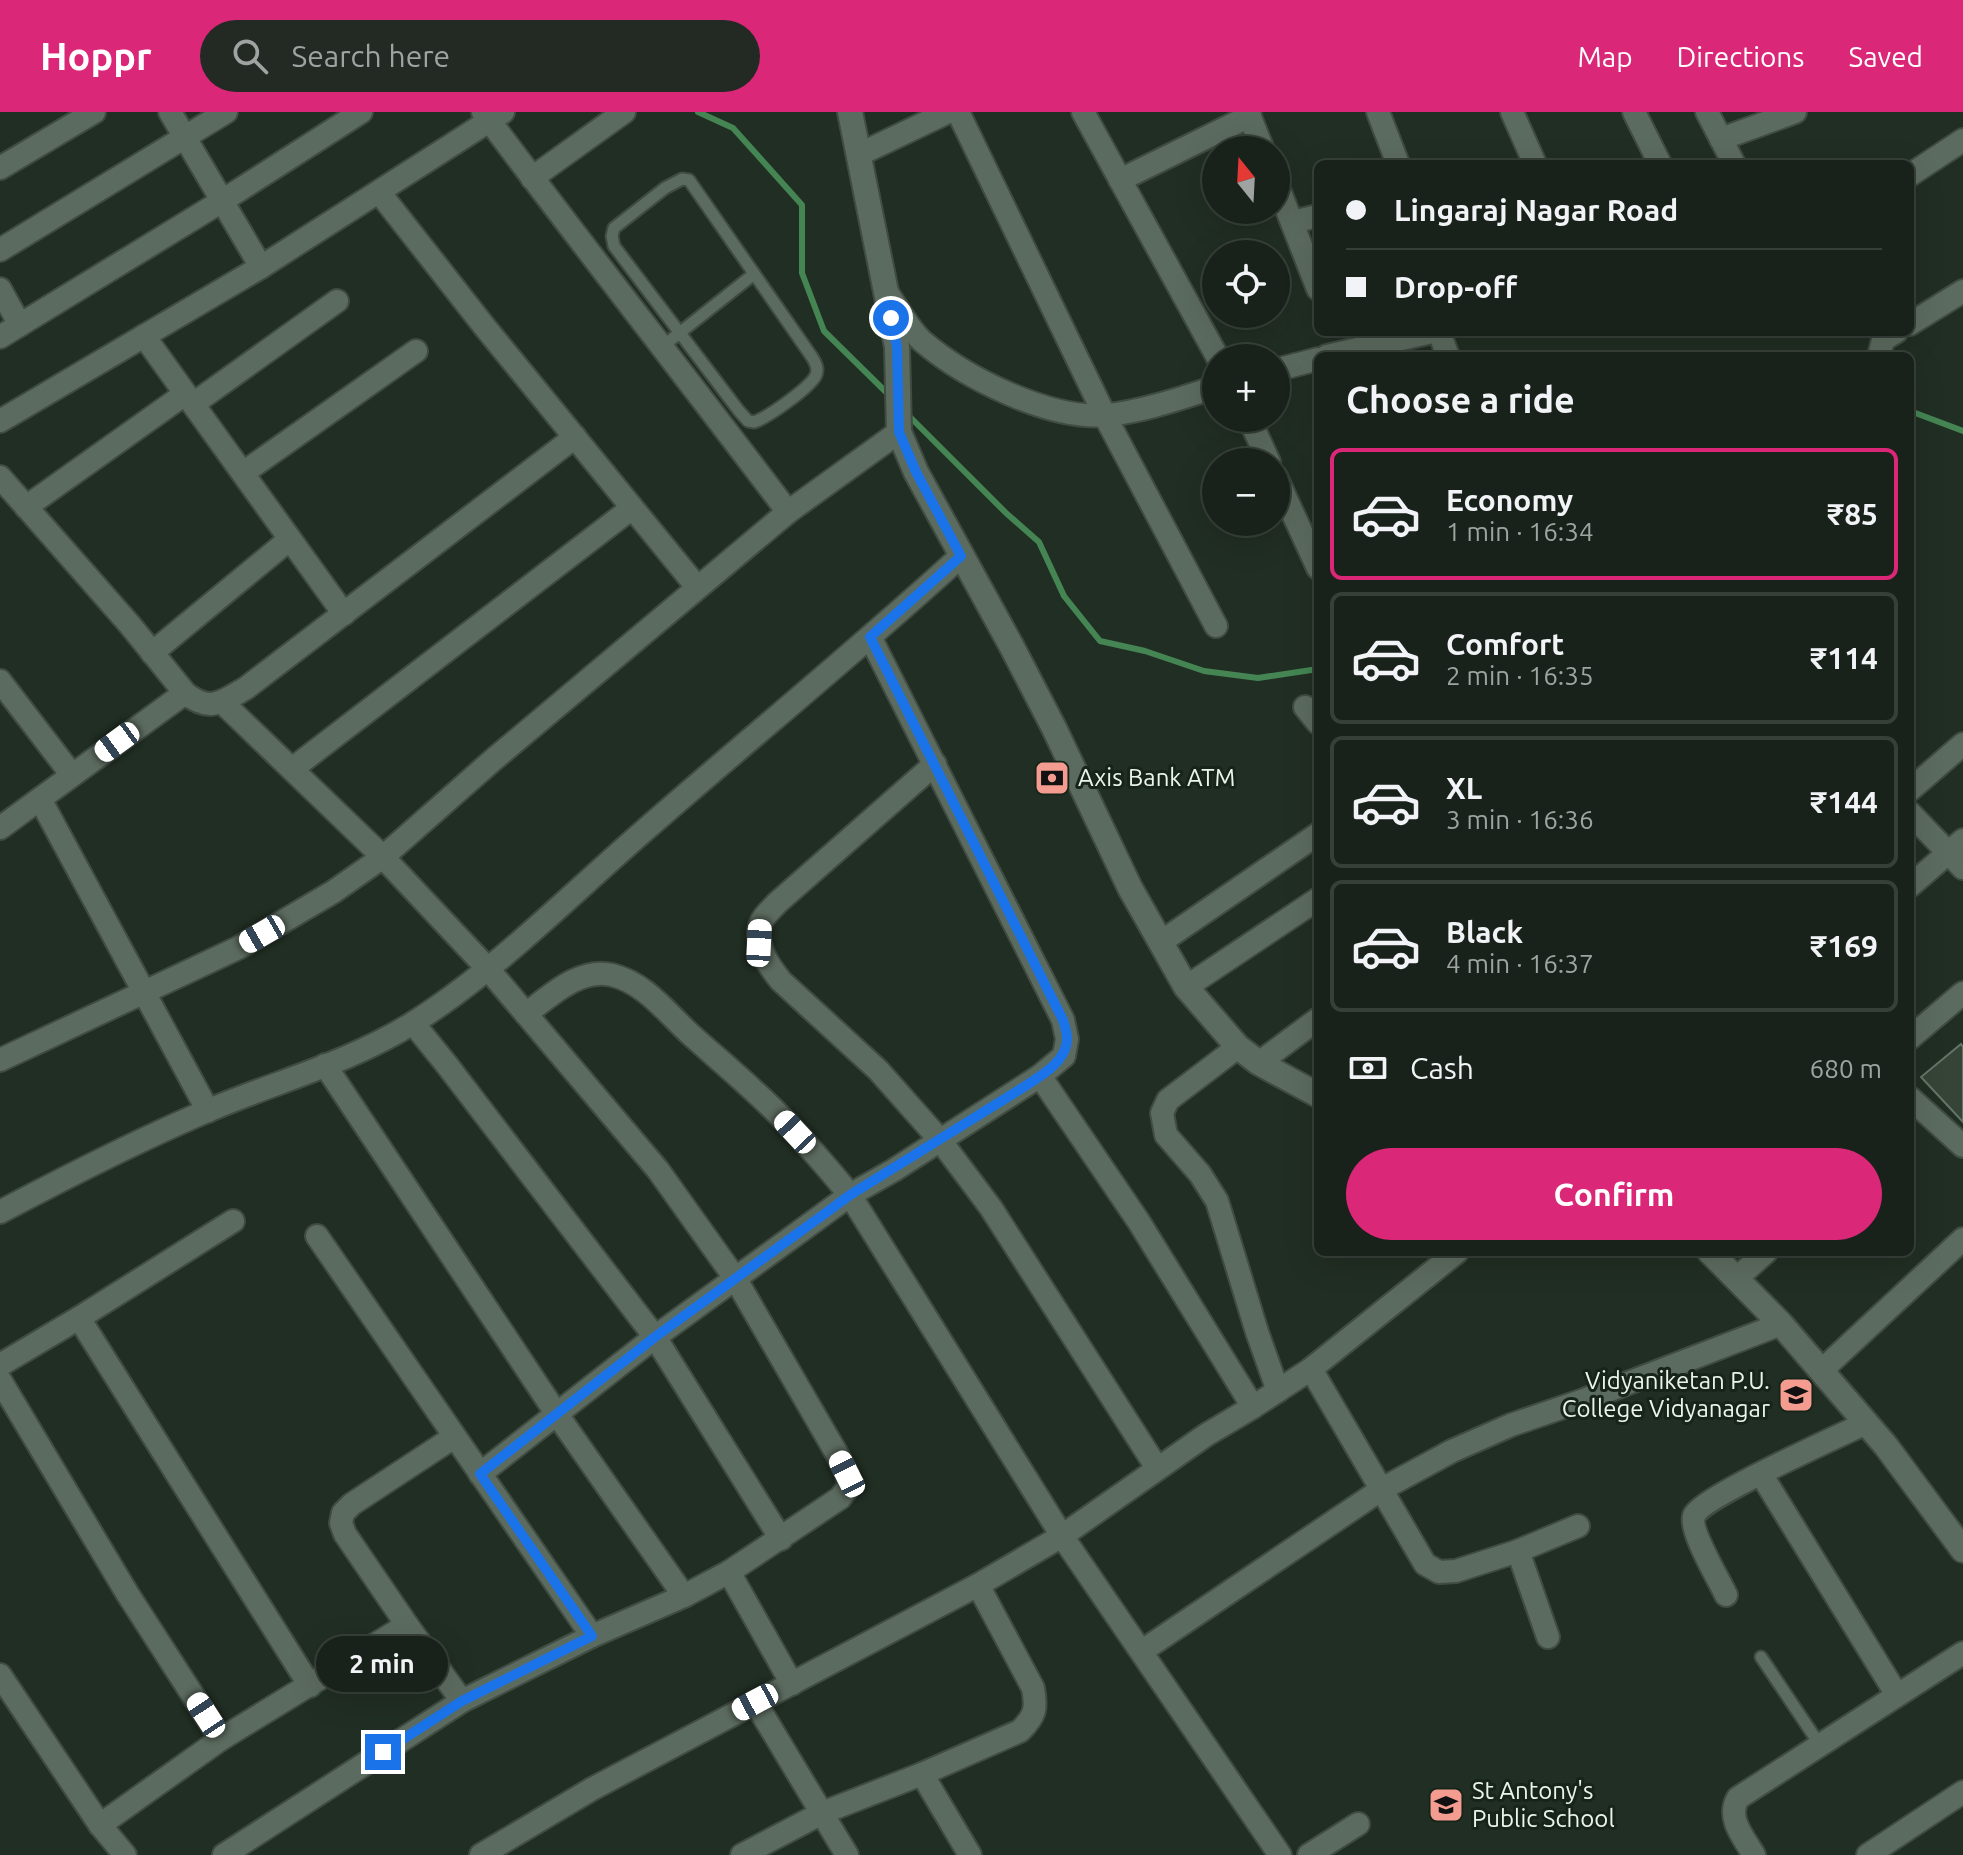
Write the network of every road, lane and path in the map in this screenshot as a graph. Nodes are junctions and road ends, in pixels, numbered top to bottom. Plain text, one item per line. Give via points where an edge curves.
1 (94, 112) edge
2 (170, 112) edge
3 (226, 112) edge
4 (361, 112) edge
5 (624, 112) edge
6 (850, 112) edge
7 (948, 112) edge
8 (958, 112) edge
9 (1083, 112) edge
10 (1378, 112) edge
11 (1512, 112) edge
12 (1634, 112) edge
13 (1707, 112) edge
14 (1795, 112) edge
15 (1249, 114) edge
16 (492, 115) edge
17 (1258, 136) edge
18 (185, 137) junction
19 (1721, 139) junction
20 (1963, 140) edge
21 (858, 155) junction
22 (1396, 160) edge
23 (1533, 160) edge
24 (1658, 160) edge
25 (1732, 160) edge
26 (0, 168) edge
27 (1914, 172) edge
28 (532, 178) junction
29 (1120, 180) junction
30 (379, 192) junction
31 (222, 201) junction
32 (1290, 217) edge
33 (1314, 217) edge
34 (1292, 222) junction
35 (0, 250) edge
36 (261, 267) junction
37 (754, 274) junction
38 (1314, 279) edge
39 (0, 289) edge
40 (885, 290) junction
41 (1963, 291) edge
42 (337, 301) dead end
43 (1914, 322) edge
44 (20, 325) junction
45 (144, 336) junction
46 (1410, 336) edge
47 (0, 337) edge
48 (671, 340) junction
49 (1210, 344) edge
50 (1338, 349) edge
51 (416, 351) dead end
52 (1314, 360) edge
53 (1290, 366) edge
54 (1202, 391) edge
55 (189, 399) junction
56 (1105, 416) junction
57 (0, 421) edge
58 (899, 423) junction
59 (575, 437) junction
60 (243, 473) junction
61 (0, 477) edge
62 (26, 507) junction
63 (1290, 507) edge
64 (632, 508) junction
65 (788, 512) junction
66 (290, 539) junction
67 (961, 556) junction
68 (1314, 559) edge
69 (697, 587) junction
70 (344, 614) junction
71 (1216, 626) dead end
72 (870, 637) junction
73 (152, 653) junction
74 (0, 681) edge
75 (185, 693) junction
76 (222, 702) junction
77 (1963, 744) edge
78 (935, 764) junction
79 (292, 769) junction
80 (72, 775) junction
81 (1914, 787) edge
82 (40, 799) junction
83 (1914, 816) edge
84 (0, 828) edge
85 (1314, 837) edge
86 (1958, 854) edge
87 (383, 857) junction
88 (1914, 883) edge
89 (1314, 902) edge
90 (1161, 942) junction
91 (488, 969) junction
92 (1186, 987) junction
93 (143, 993) junction
94 (1963, 993) edge
95 (526, 1014) junction
96 (1314, 1022) edge
97 (413, 1023) junction
98 (1914, 1035) edge
99 (1238, 1047) junction
100 (0, 1060) edge
101 (1259, 1063) junction
102 (325, 1065) junction
103 (1040, 1076) junction
104 (1314, 1093) edge
105 (208, 1111) junction
106 (1915, 1112) edge
107 (940, 1140) junction
108 (1963, 1146) edge
109 (850, 1195) junction
110 (0, 1212) edge
111 (233, 1221) dead end
112 (317, 1236) dead end
113 (1963, 1239) edge
114 (1452, 1256) edge
115 (1714, 1256) edge
116 (1762, 1256) edge
117 (735, 1278) junction
118 (1737, 1278) junction
119 (79, 1318) junction
120 (1781, 1324) junction
121 (655, 1337) junction
122 (0, 1365) edge
123 (1311, 1369) junction
124 (1821, 1371) junction
125 (0, 1380) edge
126 (1278, 1391) junction
127 (1253, 1407) junction
128 (556, 1413) junction
129 (1866, 1423) junction
130 (454, 1437) junction
131 (1157, 1468) junction
132 (480, 1474) junction
133 (1761, 1474) junction
134 (1382, 1489) junction
135 (1578, 1526) dead end
136 (1062, 1536) junction
137 (781, 1539) junction
138 (1963, 1550) edge
139 (1518, 1551) junction
140 (729, 1572) junction
141 (978, 1585) junction
142 (1726, 1595) dead end
143 (684, 1596) junction
144 (407, 1625) junction
145 (592, 1636) junction
146 (1548, 1637) dead end
147 (1142, 1651) junction
148 (1963, 1653) edge
149 (1761, 1657) dead end
150 (0, 1675) edge
151 (792, 1684) junction
152 (310, 1686) junction
153 (1897, 1695) junction
154 (462, 1701) junction
155 (755, 1702) junction
156 (221, 1739) junction
157 (1820, 1745) junction
158 (922, 1774) junction
159 (1963, 1793) edge
160 (822, 1813) junction
161 (1358, 1824) dead end
162 (100, 1825) junction
163 (1874, 1853) edge
164 (125, 1855) edge
165 (224, 1855) edge
166 (481, 1855) edge
167 (742, 1855) edge
168 (847, 1855) edge
169 (970, 1855) edge
170 (1280, 1855) edge
171 (1309, 1855) edge
172 (1754, 1855) edge

1 - 26 street
2 - 18 street
3 - 18 street
4 - 31 street
5 - 28 street
6 - 21 street
7 - 21 street
8 - 56 street
9 - 29 street
10 - 22 street
11 - 23 street
12 - 24 street
13 - 19 street
14 - 19 street
15 - 17 street
15 - 29 street
16 - 28 street
16 - 30 street
18 - 31 street
18 - 35 street
19 - 25 street
20 - 27 street
21 - 40 street
28 - 48 street via 572,231
29 - 49 street
30 - 36 street
30 - 59 street
31 - 36 street
31 - 44 street
32 - 34 street
33 - 34 street
34 - 38 street
36 - 45 street
37 - 48 lane
37 - 48 lane via 817,369 774,412 748,421
37 - 48 lane via 689,180 675,181 624,219 614,228 614,246
39 - 44 street
40 - 56 street via 919,339 987,383 1032,403
40 - 58 street via 897,347
41 - 43 street
42 - 55 street
44 - 47 street
45 - 55 street
45 - 57 street
46 - 50 street
48 - 65 street
51 - 60 street
52 - 53 street
54 - 56 street
55 - 60 street
55 - 62 street
56 - 71 street
58 - 65 street
58 - 67 street via 916,472
59 - 64 street
59 - 70 street
60 - 66 street
61 - 62 street
62 - 73 street
63 - 68 street
64 - 69 street
64 - 79 street
65 - 69 street
66 - 70 street
66 - 73 street
67 - 72 street
67 - 90 street
69 - 87 street
70 - 76 street
72 - 78 street
72 - 91 street
73 - 75 street
74 - 80 street
75 - 76 street via 205,705
75 - 80 street
76 - 79 street
77 - 81 street
78 - 103 street via 1063,1020 1064,1056
78 - 107 street via 777,903 761,922 759,943 781,981 878,1070
79 - 87 street
80 - 82 street
82 - 84 street
82 - 93 street
83 - 86 street
85 - 90 street
86 - 88 street
87 - 91 street
87 - 93 street via 238,948
89 - 92 street
90 - 92 street
91 - 95 street
91 - 97 street
92 - 99 street
93 - 100 street
93 - 105 street
94 - 98 street
95 - 109 street via 587,975 611,975 643,988 779,1115
95 - 117 street via 658,1170
96 - 101 street
97 - 102 street
97 - 121 street
99 - 101 street
99 - 126 street via 1168,1100 1162,1113 1166,1135 1217,1201
101 - 104 street
102 - 105 street
102 - 128 street
103 - 107 street
103 - 127 street via 1139,1222
105 - 110 street
106 - 108 street
107 - 109 street
107 - 131 street via 991,1208
109 - 117 street
109 - 136 street
111 - 119 street
112 - 130 street
113 - 124 street
114 - 123 street
115 - 118 street
116 - 118 street
117 - 121 street
117 - 137 street via 847,1474 849,1486 840,1498
118 - 120 street
119 - 122 street
119 - 152 street
120 - 124 street
120 - 134 street via 1511,1425
121 - 128 street
121 - 137 street
123 - 126 street
123 - 134 street
124 - 129 street
125 - 156 street
126 - 127 street
127 - 131 street
128 - 132 street
128 - 143 street
129 - 133 street
129 - 138 street
130 - 132 street
130 - 144 street via 343,1513 345,1534
131 - 136 street
132 - 145 street
133 - 142 street via 1704,1504 1694,1515 1699,1541
133 - 153 street
134 - 139 street via 1425,1564 1439,1572
134 - 147 street
135 - 139 street
136 - 141 street
136 - 147 street
137 - 140 street
139 - 146 street
140 - 143 street
140 - 151 street
141 - 151 street
141 - 158 street via 1033,1688 1036,1704 1020,1731
143 - 145 street
144 - 152 street
144 - 154 street
145 - 154 street
147 - 170 street
148 - 153 street
149 - 157 lane
150 - 162 street
151 - 155 street
152 - 156 street
153 - 157 street
154 - 165 street
155 - 160 street
155 - 166 street
156 - 162 street
157 - 172 street via 1738,1798 1734,1819
158 - 160 street
158 - 169 street
159 - 163 street
160 - 167 street
160 - 168 street
161 - 171 street
162 - 164 street

